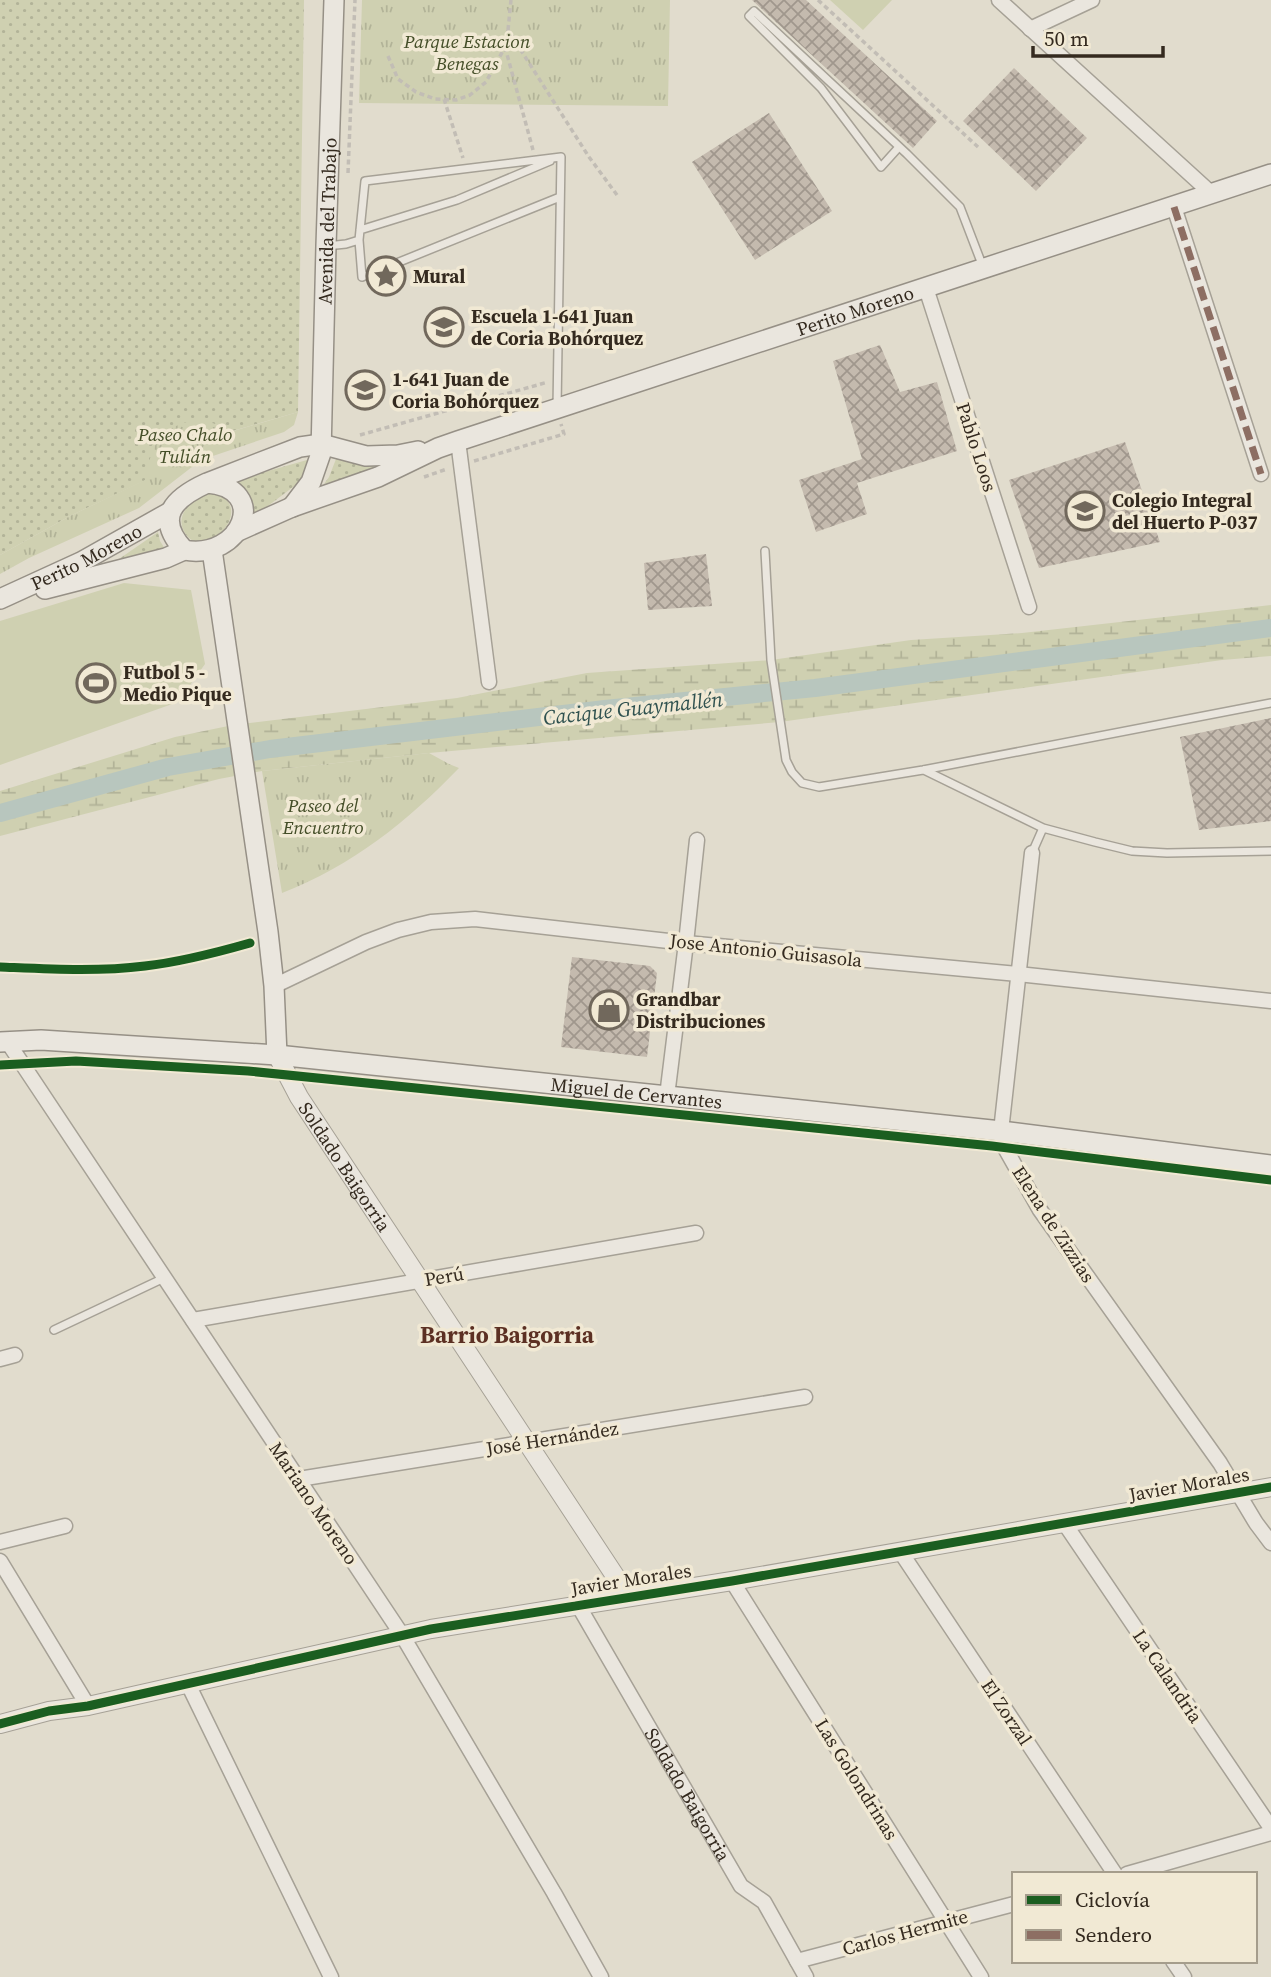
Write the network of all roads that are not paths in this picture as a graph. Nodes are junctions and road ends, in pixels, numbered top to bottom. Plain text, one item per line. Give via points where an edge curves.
1 (334, 0) edge
2 (999, 0) edge
3 (1092, 0) edge
4 (1030, 29) junction
5 (899, 147) junction
6 (561, 157) junction
7 (1271, 174) edge
8 (1212, 194) junction
9 (560, 197) junction
10 (1174, 207) junction
11 (360, 230) junction
12 (359, 240) junction
13 (326, 246) junction
14 (983, 269) junction
15 (926, 288) junction
16 (556, 408) junction
17 (457, 441) junction
18 (321, 443) junction
19 (438, 448) junction
20 (1261, 474) dead end
21 (207, 483) junction
22 (292, 507) junction
23 (170, 512) junction
24 (236, 532) junction
25 (184, 550) junction
26 (212, 550) junction
27 (765, 551) dead end
28 (0, 600) edge
29 (1029, 607) dead end
30 (489, 682) dead end
31 (1271, 703) edge
32 (923, 770) junction
33 (1043, 828) junction
34 (697, 840) dead end
35 (1271, 851) edge
36 (1032, 853) joint
37 (686, 943) junction
38 (1018, 974) junction
39 (274, 986) junction
40 (1271, 1001) edge
41 (3, 1042) edge
42 (277, 1055) junction
43 (667, 1096) junction
44 (1001, 1131) junction
45 (1271, 1165) edge
46 (696, 1233) dead end
47 (164, 1278) junction
48 (419, 1280) junction
49 (193, 1320) junction
50 (54, 1330) dead end
51 (15, 1355) dead end
52 (0, 1359) edge
53 (805, 1397) dead end
54 (526, 1442) junction
55 (299, 1479) junction
56 (1271, 1487) edge
57 (1239, 1493) junction
58 (1065, 1524) junction
59 (65, 1526) dead end
60 (0, 1542) edge
61 (1271, 1543) edge
62 (900, 1551) junction
63 (0, 1561) edge
64 (732, 1581) junction
65 (629, 1597) junction
66 (578, 1605) junction
67 (402, 1635) junction
68 (188, 1684) junction
69 (89, 1706) junction
70 (0, 1724) edge
71 (1271, 1828) edge
72 (1271, 1833) edge
73 (1114, 1872) edge
74 (1134, 1872) edge
75 (1012, 1905) edge
76 (946, 1922) junction
77 (797, 1961) junction
78 (331, 1977) edge
79 (601, 1977) edge
80 (806, 1977) edge
81 (981, 1977) edge

1 - 13 main road, Avenida del Trabajo
2 - 4 street
3 - 4 street
4 - 8 street
5 - 5 lane via 754,11 749,16 821,88 881,167
5 - 14 lane via 960,207
6 - 9 lane
6 - 11 lane via 457,200
6 - 11 lane via 365,181
7 - 8 main road, Perito Moreno
8 - 10 main road, Perito Moreno
9 - 12 lane via 362,277
9 - 16 lane
10 - 14 main road, Perito Moreno
10 - 20 street
11 - 12 lane
12 - 13 lane
13 - 18 main road, Avenida del Trabajo
14 - 15 main road, Perito Moreno
15 - 16 main road, Perito Moreno
15 - 29 street, Pablo Loos
16 - 17 main road, Perito Moreno
17 - 19 main road, Perito Moreno
17 - 30 street
18 - 19 main road, Perito Moreno via 366,456
18 - 21 main road
18 - 22 main road via 320,462 311,482
19 - 22 main road, Perito Moreno via 378,477
21 - 23 main road via 180,499
21 - 24 main road via 232,489 239,498 243,516
22 - 24 main road, Perito Moreno
23 - 25 main road via 170,532
23 - 28 main road, Perito Moreno
24 - 26 main road
25 - 26 main road
25 - 28 main road, Perito Moreno
26 - 39 main road, Soldado Baigorria
27 - 32 lane via 771,660 786,760 797,779 819,787
31 - 32 lane
32 - 33 lane
33 - 35 lane via 1132,850
33 - 36 lane
34 - 37 street
36 - 38 street, Elena de Zizzias
37 - 38 street, Jose Antonio Guisasola
37 - 39 street, Jose Antonio Guisasola via 450,919 383,935
37 - 43 street
38 - 40 street, Jose Antonio Guisasola
38 - 44 street, Elena de Zizzias
39 - 42 main road, Soldado Baigorria
41 - 42 main road, Miguel de Cervantes via 41,1040
41 - 47 street, Mariano Moreno
42 - 43 main road, Miguel de Cervantes
42 - 48 street, Soldado Baigorria via 299,1097
43 - 44 main road, Miguel de Cervantes
44 - 45 main road, Miguel de Cervantes
44 - 57 street, Elena de Zizzias via 1005,1148 1040,1210
46 - 48 street, Perú
47 - 49 street, Mariano Moreno
47 - 50 lane
48 - 49 street, Perú
48 - 54 street, Soldado Baigorria
49 - 55 street, Mariano Moreno
51 - 52 street
53 - 54 street, José Hernández
54 - 55 street, José Hernández
54 - 65 street, Soldado Baigorria
55 - 67 street, Mariano Moreno
56 - 57 street, Javier Morales
57 - 58 street, Javier Morales
57 - 61 street, Elena de Zizzias
58 - 62 street, Javier Morales
58 - 71 street, La Calandria
59 - 60 street
62 - 64 street, Javier Morales
62 - 73 street, El Zorzal
63 - 69 street
64 - 65 street, Javier Morales
64 - 76 street, Las Golondrinas
65 - 66 street, Javier Morales
66 - 67 street, Javier Morales
66 - 77 street, Soldado Baigorria via 741,1886 764,1902
67 - 68 street, Javier Morales
67 - 79 street, Mariano Moreno
68 - 69 street, Javier Morales
68 - 78 street
69 - 70 street, Javier Morales
72 - 74 street
75 - 76 street, Carlos Hermite
76 - 77 street, Carlos Hermite
76 - 81 street, Las Golondrinas
77 - 80 street, Soldado Baigorria

